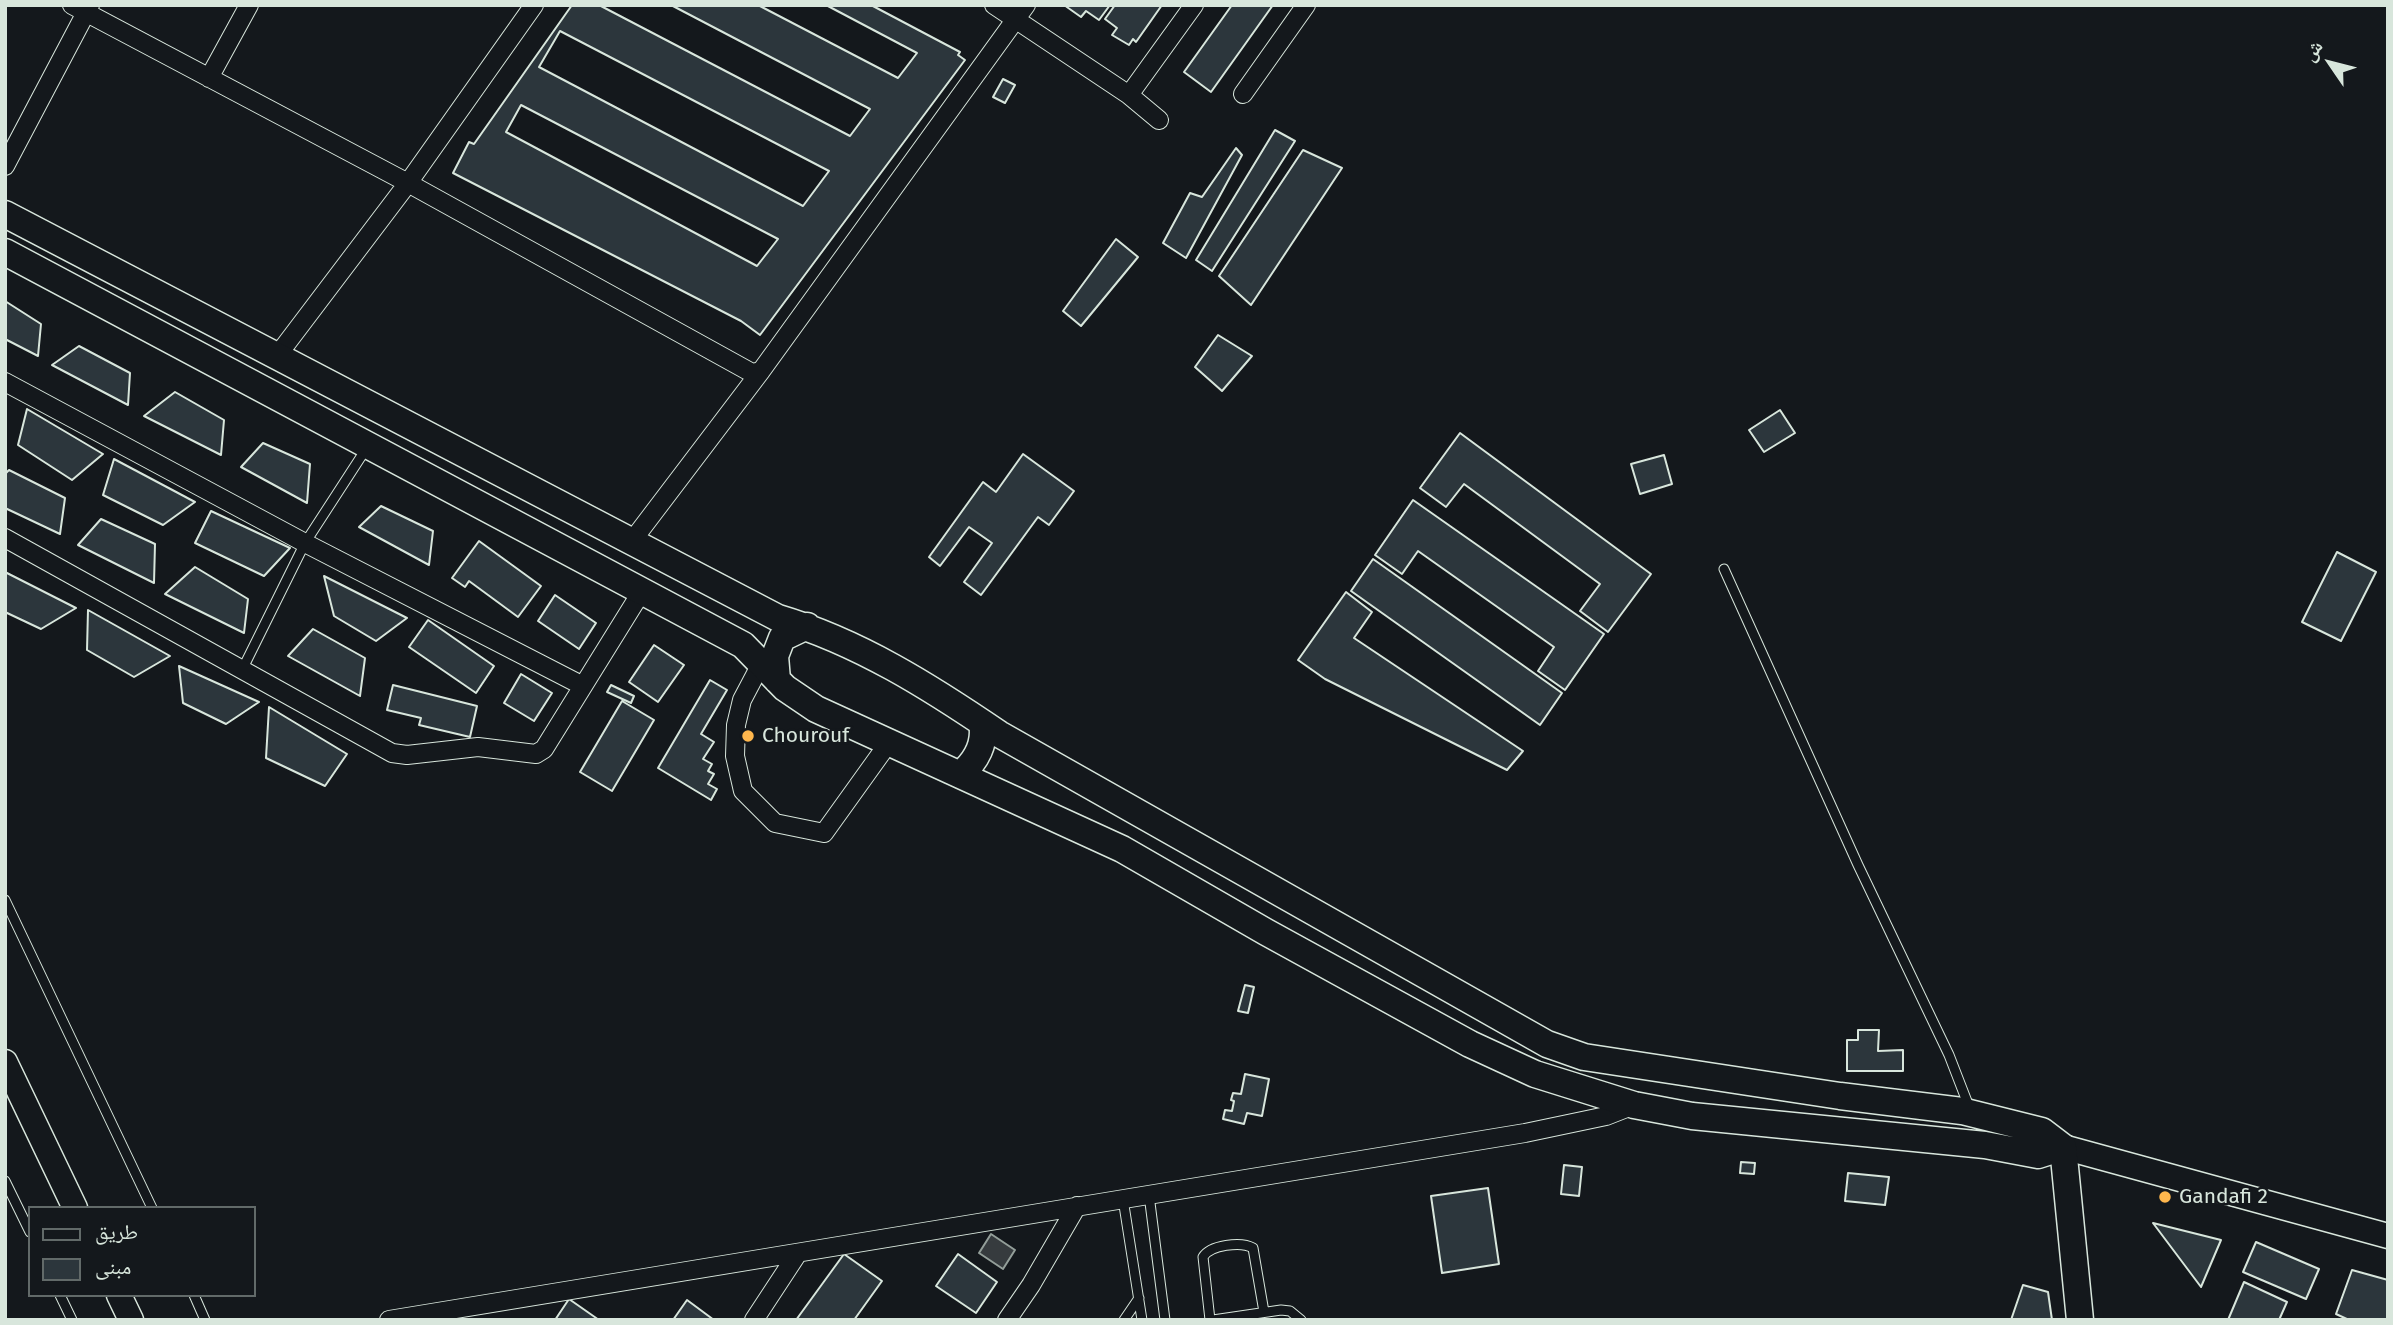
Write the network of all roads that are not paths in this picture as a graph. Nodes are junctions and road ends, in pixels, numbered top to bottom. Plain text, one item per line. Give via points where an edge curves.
1 (249, 5) edge
2 (534, 5) edge
3 (994, 5) edge
4 (1194, 5) edge
5 (1306, 5) edge
6 (83, 8) edge
7 (1021, 12) edge
8 (209, 78) junction
9 (1243, 94) dead end
10 (1129, 95) junction
11 (1159, 120) dead end
12 (5, 166) edge
13 (408, 183) junction
14 (5, 215) edge
15 (5, 252) edge
16 (277, 356) junction
17 (761, 371) junction
18 (5, 382) edge
19 (369, 445) junction
20 (5, 538) edge
21 (632, 541) junction
22 (305, 543) junction
23 (1724, 569) dead end
24 (642, 591) junction
25 (807, 626) junction
26 (242, 670) junction
27 (769, 672) junction
28 (583, 686) junction
29 (982, 723) junction
30 (890, 741) junction
31 (961, 774) junction
32 (5, 900) edge
33 (5, 1062) edge
34 (1634, 1105) junction
35 (1966, 1117) junction
36 (2063, 1147) junction
37 (5, 1181) edge
38 (1149, 1195) junction
39 (1123, 1199) junction
40 (74, 1206) edge
41 (151, 1206) edge
42 (1077, 1206) junction
43 (28, 1228) edge
44 (2388, 1236) edge
45 (798, 1253) junction
46 (61, 1297) edge
47 (120, 1297) edge
48 (195, 1297) edge
49 (1139, 1298) junction
50 (485, 1312) edge
51 (1264, 1312) junction
52 (72, 1320) edge
53 (131, 1320) edge
54 (205, 1320) edge
55 (389, 1320) edge
56 (754, 1320) edge
57 (1007, 1320) edge
58 (1124, 1320) edge
59 (1142, 1320) edge
60 (1165, 1320) edge
61 (1211, 1320) edge
62 (1301, 1320) edge
63 (2080, 1320) edge

1 - 8 street
2 - 13 street
3 - 7 street
4 - 10 street
5 - 9 street
6 - 8 street
6 - 12 street
7 - 10 street
7 - 17 street
8 - 13 street
10 - 11 street
13 - 16 street
13 - 17 street via 752,373
14 - 16 main road
15 - 19 main road
16 - 21 main road
17 - 21 street
18 - 22 street
19 - 22 lane
19 - 24 main road
20 - 26 street
21 - 25 main road via 778,618
22 - 26 lane
22 - 28 street
23 - 35 lane via 1949,1055 1968,1104
24 - 27 main road via 743,645
24 - 28 street
25 - 27 main road via 782,638
25 - 29 main road via 867,653
26 - 28 street via 392,753 407,755 478,747 536,754 550,741
27 - 30 main road via 816,709
27 - 30 street via 742,700 735,756 743,791 775,823 824,833
29 - 31 main road via 983,740
29 - 35 main road via 1547,1044 1584,1057
30 - 31 main road
31 - 34 main road via 1122,849 1470,1044 1535,1074
32 - 41 lane
33 - 40 street
34 - 36 main road via 1692,1116 1981,1140 2038,1155
34 - 38 street via 1563,1126
35 - 36 main road via 2042,1131
36 - 44 street
36 - 63 main road
37 - 43 lane
38 - 39 street
38 - 60 lane
39 - 42 street
39 - 49 lane
42 - 45 street
42 - 57 street
45 - 50 street
45 - 56 street
46 - 52 lane
47 - 53 street
48 - 54 lane
49 - 58 lane
49 - 59 lane
50 - 55 street
51 - 61 lane
51 - 61 lane via 1253,1248 1246,1244 1212,1248 1203,1262
51 - 62 lane via 1290,1311

